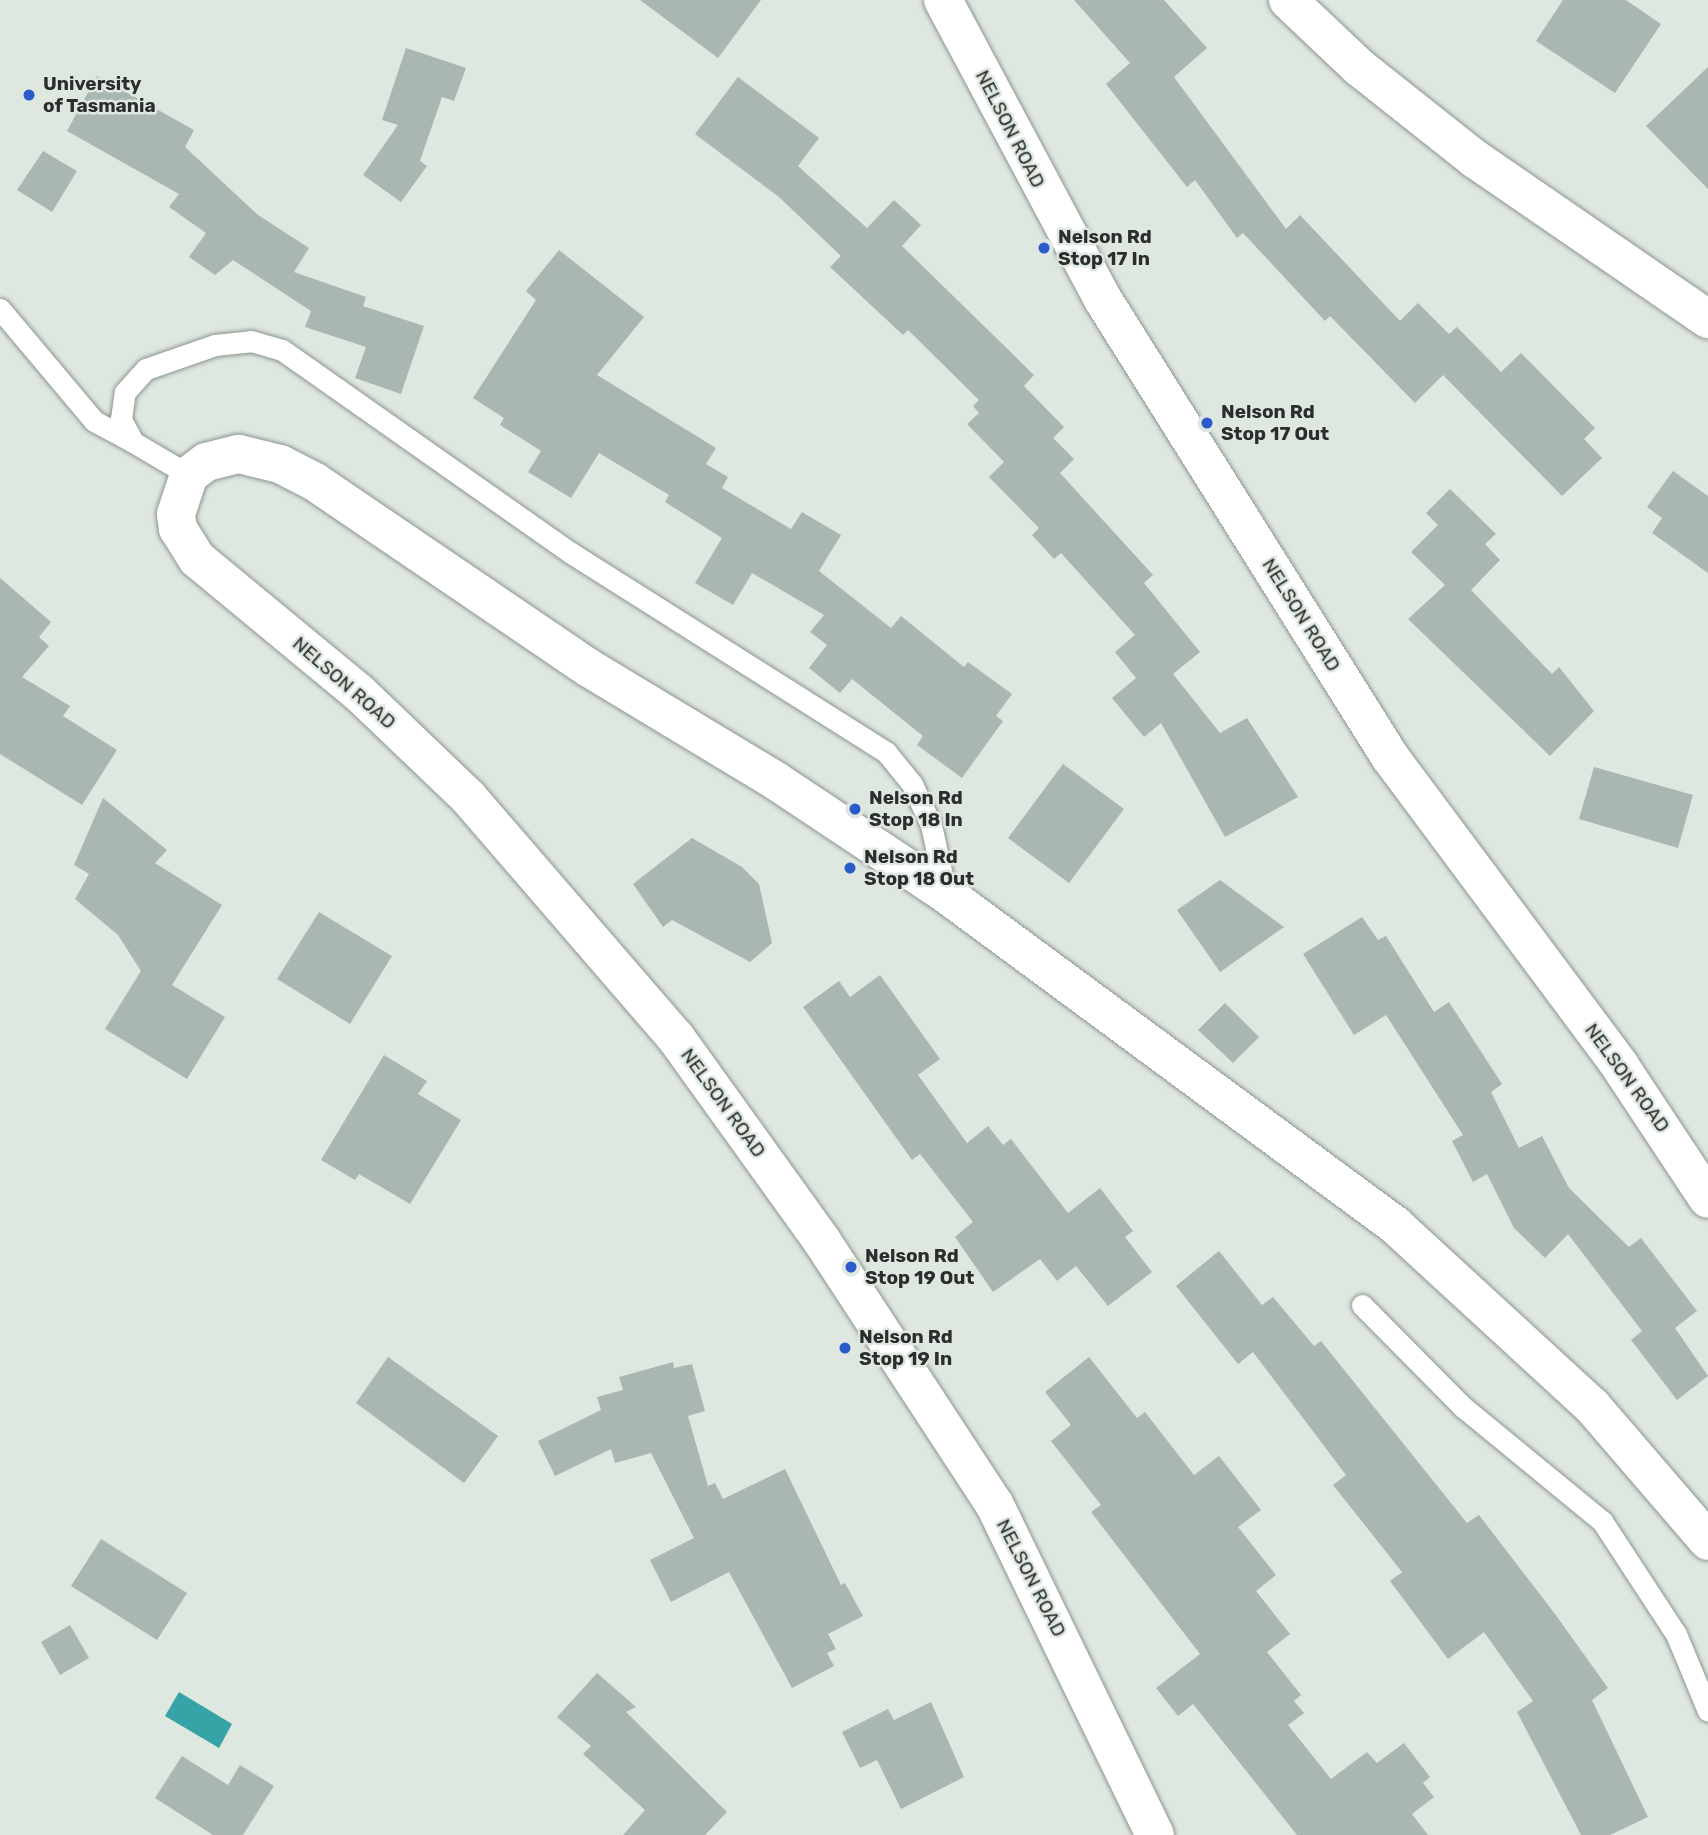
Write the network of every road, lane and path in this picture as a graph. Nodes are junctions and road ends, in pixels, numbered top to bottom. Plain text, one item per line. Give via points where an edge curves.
1 (943, 0) edge
2 (1288, 0) edge
3 (0, 309) edge
4 (1708, 319) edge
5 (133, 442) junction
6 (189, 475) junction
7 (946, 894) junction
8 (1708, 1199) edge
9 (1362, 1305) dead end
10 (1708, 1541) edge
11 (1708, 1712) edge
12 (1155, 1835) edge

1 - 8 street, NELSON ROAD via 1102,298 1390,758 1620,1066
2 - 4 street via 1360,68 1475,159
3 - 5 lane via 94,421
5 - 6 lane
5 - 7 lane via 121,419 125,393 146,369 215,345 251,341 282,350 571,553 887,752 912,784 931,825
6 - 7 street via 206,462 239,454 281,464 315,482 589,668 776,781
6 - 12 street, NELSON ROAD via 176,514 178,529 197,559 358,692 468,797 676,1038 822,1241 994,1504
7 - 10 street via 1395,1225 1592,1406
9 - 11 lane via 1463,1407 1602,1521 1676,1634

